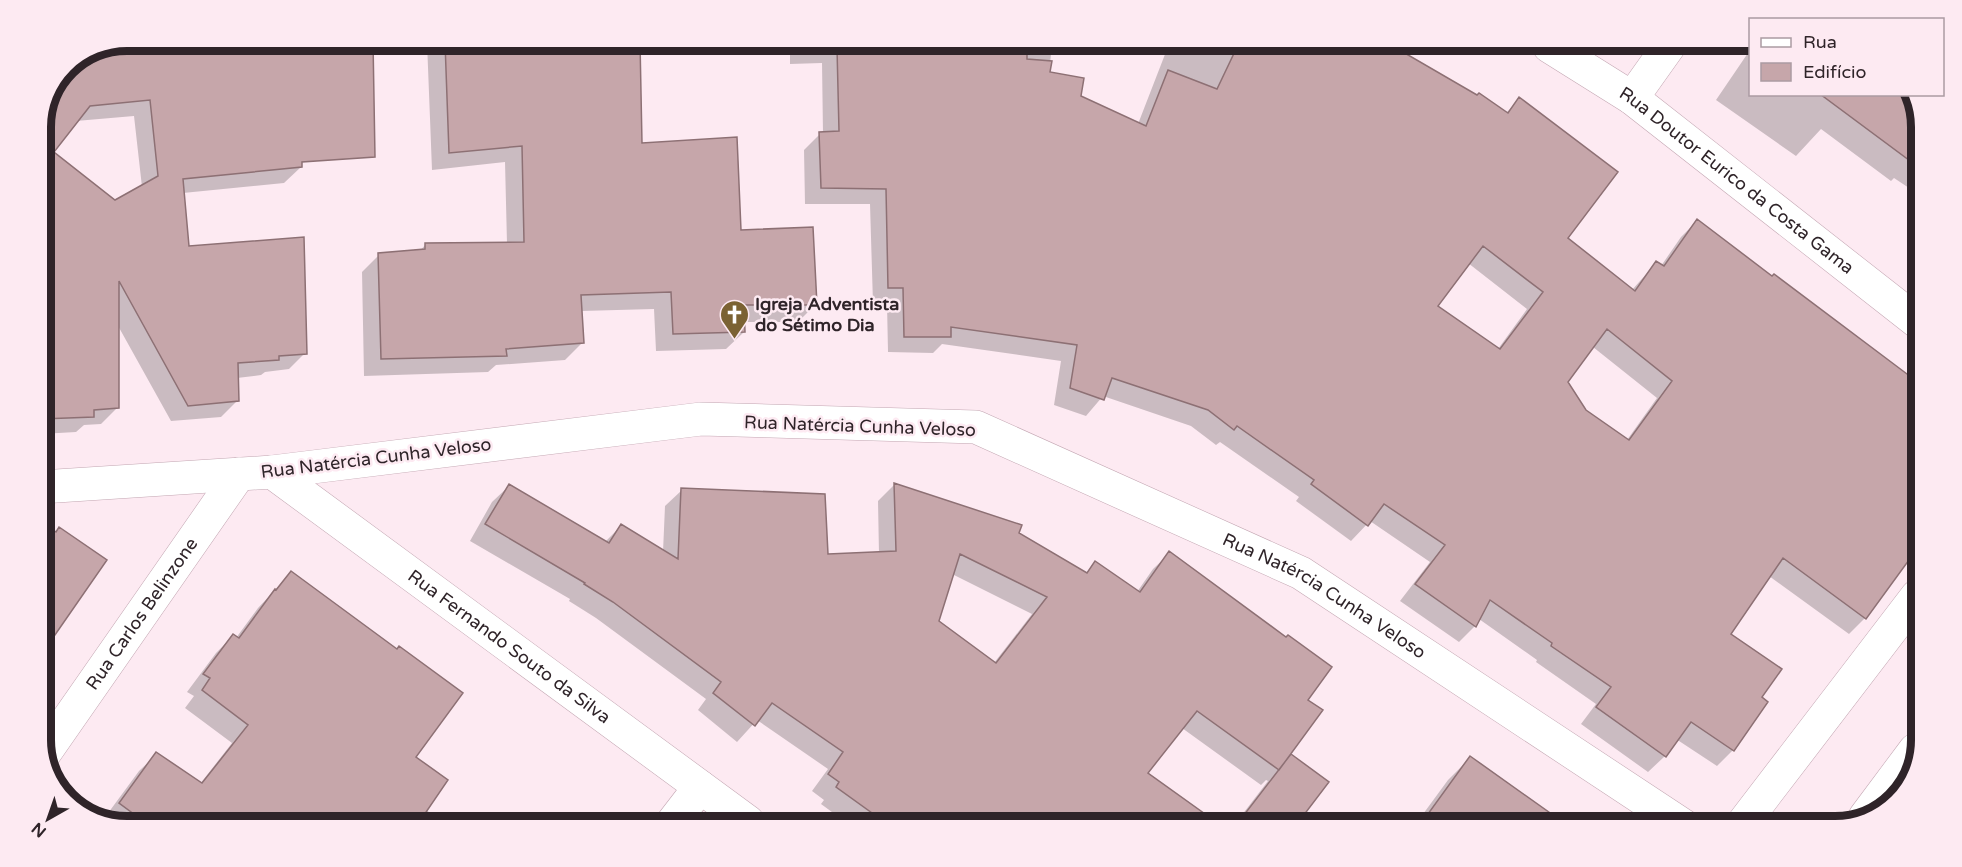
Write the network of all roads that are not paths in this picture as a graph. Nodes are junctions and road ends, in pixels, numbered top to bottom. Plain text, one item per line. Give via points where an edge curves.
1 (1557, 51) edge
2 (1665, 51) edge
3 (1632, 98) junction
4 (1911, 317) edge
5 (272, 472) junction
6 (239, 474) junction
7 (51, 486) edge
8 (1911, 604) edge
9 (51, 744) edge
10 (1908, 759) edge
11 (700, 787) junction
12 (1876, 804) edge
13 (678, 816) edge
14 (740, 816) edge
15 (1669, 816) edge
16 (1749, 816) edge

1 - 3 street, Rua Doutor Eurico da Costa Gama
2 - 3 street
3 - 4 street, Rua Doutor Eurico da Costa Gama
5 - 6 street, Rua Natércia Cunha Veloso
5 - 11 street, Rua Fernando Souto da Silva
5 - 15 street, Rua Natércia Cunha Veloso via 702,419 976,427 1301,573
6 - 7 street, Rua Natércia Cunha Veloso
6 - 9 street, Rua Carlos Belinzone
8 - 16 street
10 - 12 street
11 - 13 street
11 - 14 street, Rua Fernando Souto da Silva

